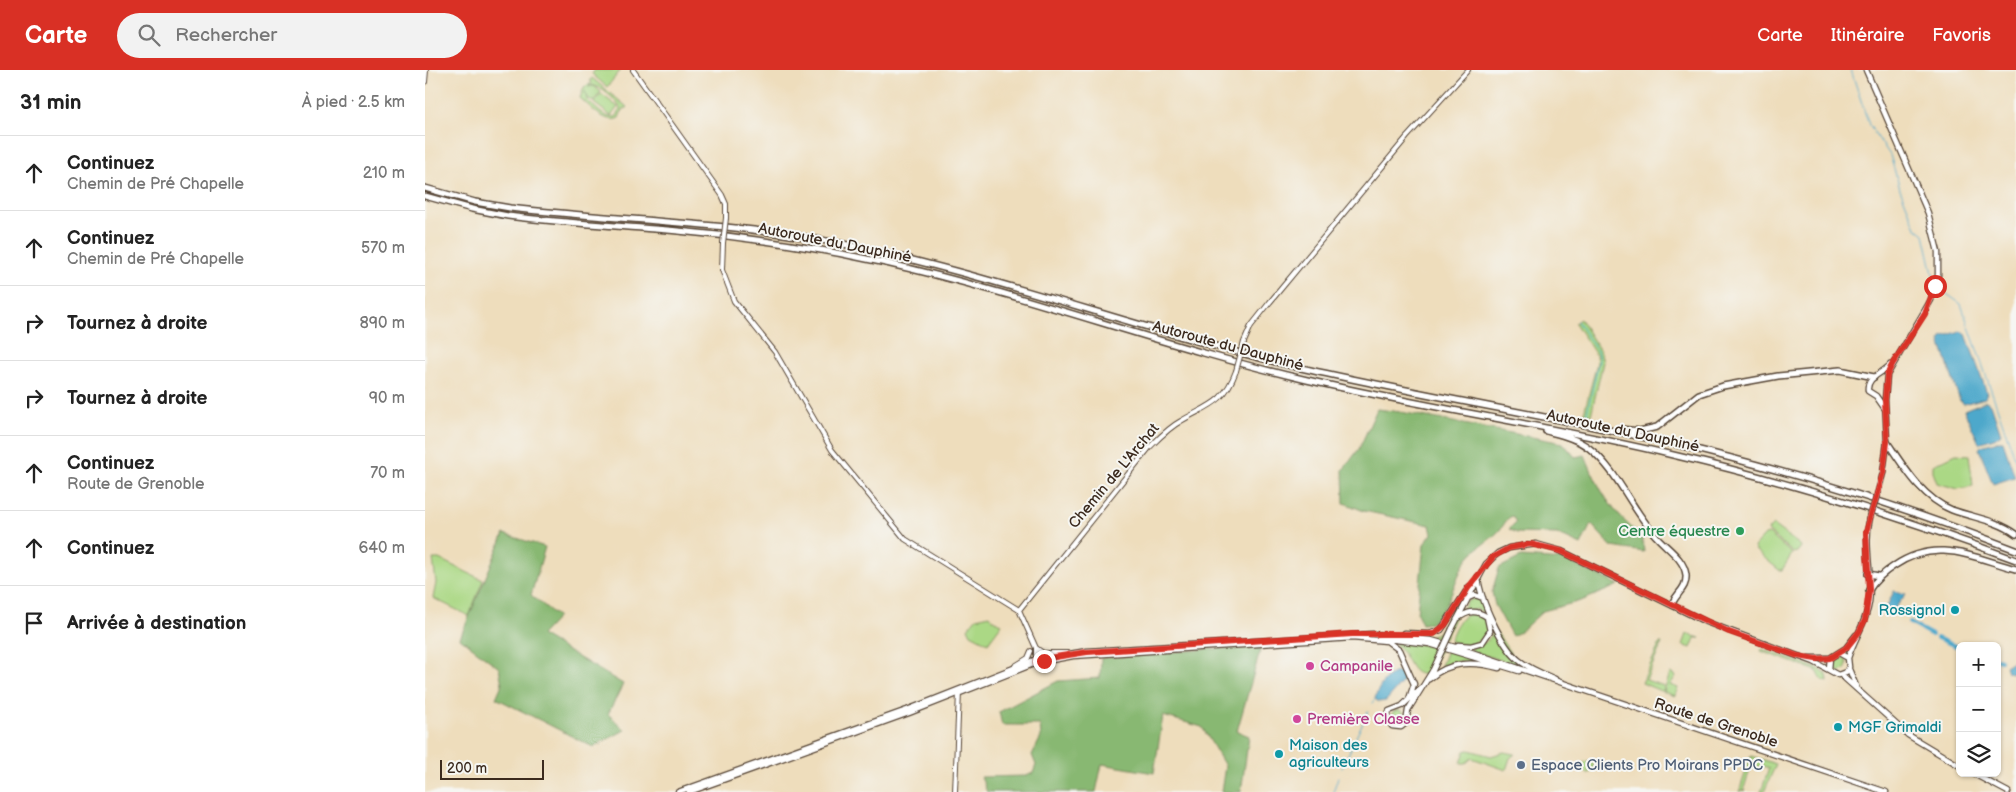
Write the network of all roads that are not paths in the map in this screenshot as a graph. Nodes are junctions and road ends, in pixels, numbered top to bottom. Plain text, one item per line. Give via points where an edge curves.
1 (426, 70) edge
2 (633, 70) edge
3 (1468, 70) edge
4 (1866, 70) edge
5 (425, 82) edge
6 (425, 188) edge
7 (425, 196) edge
8 (1893, 363) junction
9 (1875, 376) junction
10 (1887, 382) junction
11 (1885, 392) junction
12 (1876, 396) junction
13 (1886, 411) junction
14 (1509, 420) junction
15 (1591, 426) junction
16 (1887, 442) junction
17 (2016, 534) edge
18 (2016, 550) edge
19 (2016, 560) edge
20 (2016, 570) edge
21 (1868, 574) junction
22 (1478, 576) junction
23 (1879, 576) junction
24 (1869, 590) junction
25 (1466, 599) junction
26 (1485, 599) junction
27 (1673, 605) junction
28 (1019, 610) junction
29 (1456, 620) junction
30 (1859, 632) junction
31 (1389, 634) junction
32 (1352, 636) junction
33 (1431, 640) junction
34 (1034, 652) junction
35 (1072, 653) junction
36 (1839, 653) junction
37 (1798, 656) junction
38 (1830, 658) junction
39 (1848, 658) junction
40 (1035, 661) junction
41 (1829, 669) junction
42 (1849, 669) junction
43 (1004, 671) junction
44 (1841, 675) junction
45 (1539, 676) junction
46 (1422, 686) junction
47 (1858, 689) junction
48 (959, 691) junction
49 (1586, 692) junction
50 (1409, 699) junction
51 (1400, 707) junction
52 (1407, 713) junction
53 (1956, 764) edge
54 (1980, 777) edge
55 (678, 792) edge
56 (689, 792) edge
57 (955, 792) edge
58 (1885, 792) edge
59 (2008, 792) edge

1 - 5 street
2 - 28 street, bridge via 722,195 726,204 722,270 734,301 780,360 832,450 905,539
3 - 28 street, Chemin de L'Archat, bridge via 1423,117 1251,326 1230,387 1221,399 1171,427 1149,448
4 - 8 main road via 1928,213 1938,252 1938,276 1931,300
6 - 15 highway, Autoroute du Dauphiné via 510,208 730,227 839,244 959,272 1289,365
7 - 14 highway, Autoroute du Dauphiné via 507,216 748,239 889,264 1255,367
8 - 9 main road
8 - 10 main road
9 - 10 main road
9 - 12 main road via 1868,387
9 - 15 highway via 1840,370 1779,376 1723,386 1699,394 1653,428 1635,431
10 - 11 main road
11 - 12 main road
11 - 13 main road
12 - 13 main road
13 - 16 main road
14 - 19 highway, Autoroute du Dauphiné via 1754,475 1895,516
14 - 27 highway via 1574,439 1597,456 1623,488 1641,518 1684,568 1685,585
15 - 18 highway, Autoroute du Dauphiné via 1775,470 1898,507
16 - 17 highway via 1918,486 1939,504 1998,523
16 - 21 main road, bridge via 1883,473 1870,517 1866,546
20 - 23 highway via 1961,552 1935,551 1906,558
21 - 23 highway
21 - 24 main road
22 - 25 main road
22 - 26 main road
22 - 27 main road via 1486,564 1503,550 1536,544 1561,551
22 - 31 main road via 1438,632
23 - 24 highway
24 - 30 main road via 1865,620
25 - 26 main road via 1475,595
25 - 29 main road
26 - 49 main road via 1501,636 1518,660
27 - 37 main road via 1729,632
28 - 34 street via 1033,641
29 - 33 main road via 1469,612 1479,612 1489,621 1489,635 1483,643 1471,646
29 - 46 main road, bridge via 1433,671
30 - 36 main road
30 - 39 main road
31 - 32 main road, Route de Grenoble
31 - 33 main road, Route de Grenoble
32 - 35 main road
32 - 40 main road
32 - 45 main road, Route de Grenoble via 1430,644
32 - 50 main road via 1387,641 1399,650 1414,684
33 - 45 main road, Route de Grenoble
34 - 35 street
34 - 40 street
34 - 43 street
35 - 40 main road
36 - 38 main road
36 - 39 main road
37 - 38 main road
37 - 41 main road
38 - 41 main road
39 - 42 main road
40 - 43 main road
40 - 48 main road
41 - 44 main road
42 - 44 main road
42 - 47 main road
43 - 48 main road
44 - 47 main road
45 - 46 main road via 1489,665 1459,664 1439,671
45 - 49 main road, Route de Grenoble
46 - 50 main road
46 - 52 main road
47 - 53 main road via 1908,735
48 - 55 main road
48 - 56 main road
48 - 57 street
49 - 58 main road, Route de Grenoble
50 - 51 main road
51 - 52 main road
51 - 52 main road via 1393,708 1388,714 1392,726 1403,726
54 - 59 main road

